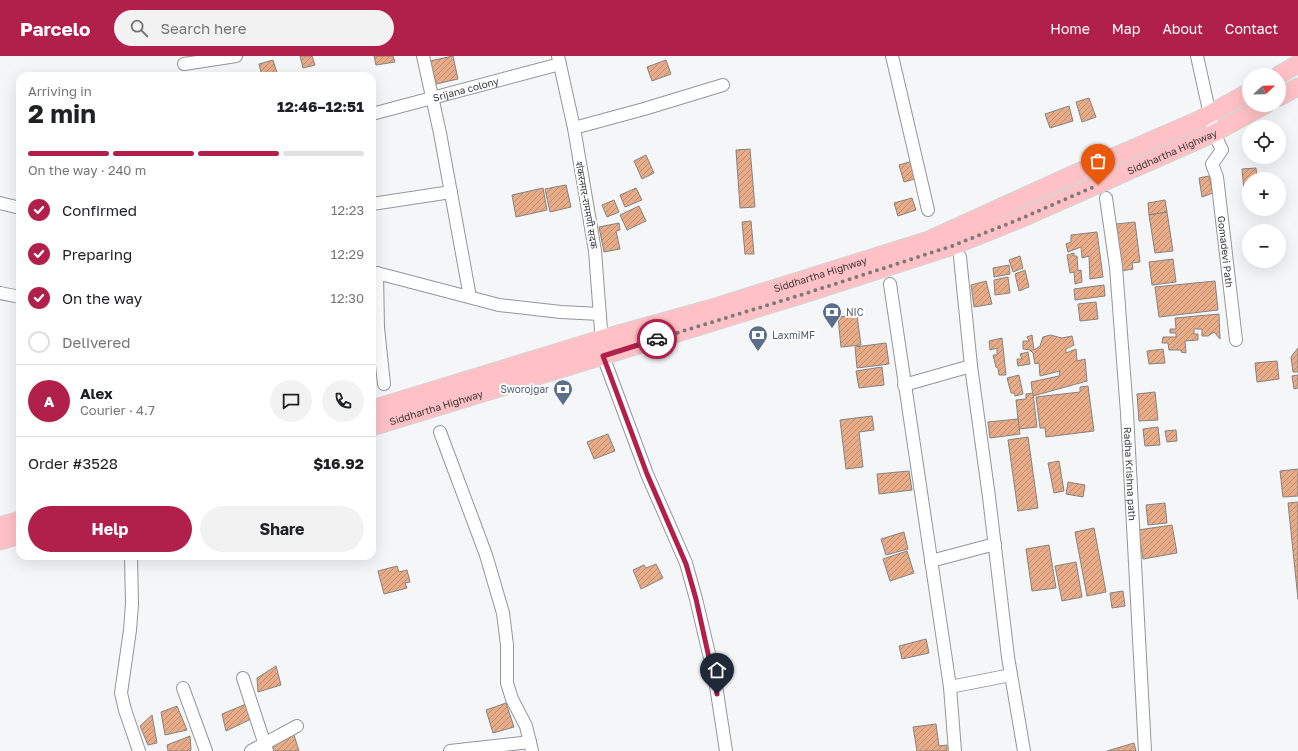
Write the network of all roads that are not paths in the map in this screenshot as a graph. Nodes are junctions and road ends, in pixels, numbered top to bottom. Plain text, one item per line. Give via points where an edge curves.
1 (236, 56) edge
2 (423, 56) edge
3 (892, 56) edge
4 (1197, 56) edge
5 (559, 60) edge
6 (1298, 64) edge
7 (184, 65) edge
8 (1286, 71) edge
9 (723, 85) dead end
10 (1298, 87) edge
11 (1286, 93) edge
12 (1242, 96) edge
13 (432, 98) junction
14 (1252, 112) edge
15 (376, 113) edge
16 (1210, 114) junction
17 (574, 128) junction
18 (1214, 133) junction
19 (451, 192) junction
20 (1106, 198) dead end
21 (0, 203) edge
22 (376, 203) edge
23 (16, 207) edge
24 (928, 210) dead end
25 (960, 257) dead end
26 (376, 274) edge
27 (890, 284) dead end
28 (0, 293) edge
29 (16, 296) edge
30 (470, 297) junction
31 (376, 300) edge
32 (600, 314) junction
33 (1236, 340) dead end
34 (602, 348) junction
35 (971, 366) junction
36 (384, 384) dead end
37 (904, 386) junction
38 (376, 407) edge
39 (376, 426) edge
40 (440, 432) dead end
41 (16, 521) edge
42 (0, 526) edge
43 (16, 536) edge
44 (0, 541) edge
45 (995, 544) junction
46 (131, 560) edge
47 (931, 561) junction
48 (1011, 675) junction
49 (243, 678) dead end
50 (950, 687) junction
51 (183, 688) dead end
52 (297, 726) dead end
53 (266, 747) edge
54 (531, 747) edge
55 (139, 751) edge
56 (206, 751) edge
57 (251, 751) edge
58 (450, 751) edge
59 (726, 751) edge
60 (956, 751) edge
61 (1024, 751) edge
62 (1144, 751) edge

1 - 7 street
2 - 13 street
3 - 24 street
4 - 16 street
5 - 13 street, Srijana colony
5 - 17 street, शंकरनगर-राममणी सदक
6 - 8 highway
9 - 17 street
10 - 11 highway
12 - 16 highway, Siddhartha Highway
13 - 15 street, Srijana colony
13 - 19 street
14 - 18 highway, Siddhartha Highway
16 - 18 street
16 - 34 highway, Siddhartha Highway via 928,240 709,309
17 - 32 street, शंकरनगर-राममणी सदक via 595,251
18 - 33 street, Gomadevi Path via 1222,150 1212,164 1217,177
18 - 34 highway, Siddhartha Highway via 1020,219 952,246 804,294
19 - 22 street
19 - 30 street
20 - 62 street, Radha Krishna path via 1116,267 1127,413
21 - 23 street
25 - 35 street
26 - 30 street
27 - 37 street
28 - 29 street
30 - 32 street via 528,309
31 - 36 street
32 - 34 street, शंकरनगर-राममणी सदक
34 - 38 highway, Siddhartha Highway
34 - 39 highway, Siddhartha Highway
34 - 59 street, शंकरनगर-राममणी सदक via 647,474 686,564 715,679
35 - 37 street
35 - 45 street
37 - 47 street
40 - 54 street via 486,555 503,613 507,683 526,726
41 - 42 highway
43 - 44 highway
45 - 47 street
45 - 48 street
46 - 55 street via 132,604 121,693
47 - 50 street
48 - 50 street
48 - 61 street
49 - 53 street
50 - 60 street
51 - 56 street
52 - 53 street
53 - 57 street
54 - 58 street

